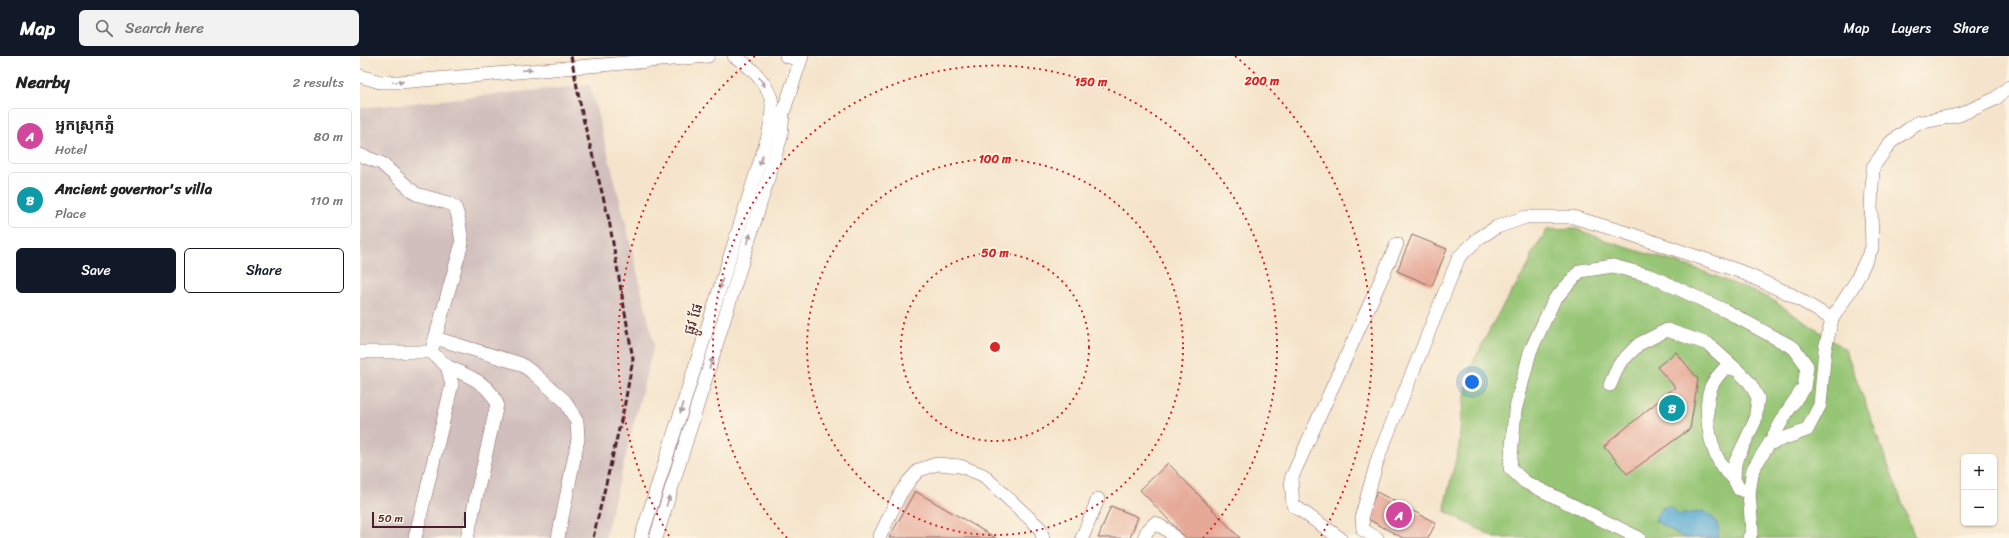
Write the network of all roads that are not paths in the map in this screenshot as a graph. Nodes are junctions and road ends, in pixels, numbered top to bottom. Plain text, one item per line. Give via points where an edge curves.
1 (708, 56) edge
2 (734, 56) edge
3 (786, 56) edge
4 (801, 58) edge
5 (362, 78) edge
6 (2009, 87) edge
7 (1994, 99) junction
8 (2009, 100) edge
9 (783, 113) junction
10 (769, 133) junction
11 (360, 155) edge
12 (1396, 244) dead end
13 (1832, 319) junction
14 (435, 338) junction
15 (360, 352) edge
16 (431, 352) junction
17 (447, 366) junction
18 (1737, 370) junction
19 (1610, 385) dead end
20 (1769, 444) junction
21 (1734, 479) junction
22 (1749, 493) junction
23 (1098, 499) dead end
24 (1359, 534) edge
25 (415, 538) edge
26 (467, 538) edge
27 (558, 538) edge
28 (641, 538) edge
29 (656, 538) edge
30 (879, 538) edge
31 (1043, 538) edge
32 (1082, 538) edge
33 (1144, 538) edge
34 (1175, 538) edge
35 (1340, 538) edge
36 (1377, 538) edge
37 (1639, 538) edge
38 (1749, 538) edge

5 -> 1 street via 380,82 400,82
2 -> 10 street via 748,65 761,80 771,99
3 - 4 street
4 - 9 street, ផ្លូវ ផែ
6 - 7 street
7 - 8 street
7 - 13 street via 1959,115 1917,123 1891,142 1873,168 1872,248
9 - 10 street, ផ្លូវ ផែ
29 -> 9 street, ផ្លូវ ផែ via 781,137
10 -> 28 street, ផ្លូវ ផែ
11 - 14 street via 381,162 416,194 455,207 462,243
12 - 35 street via 1291,479 1293,505
13 - 20 street via 1825,349 1820,405 1807,430
13 - 24 street via 1792,295 1739,271 1573,217 1526,217 1497,227 1479,238 1458,257 1378,458
14 - 16 street
14 - 27 street via 521,364 565,401 577,422 578,439
15 - 16 street
16 - 17 street
17 - 25 street via 452,384
17 - 26 street via 484,384 493,394 497,404
18 - 19 street via 1708,344 1667,330 1640,344 1619,364
18 - 21 street via 1750,383 1758,398 1755,421 1735,464
18 - 21 street via 1726,367 1717,376 1711,388 1706,415 1720,463
20 - 22 street via 1753,469
20 - 37 street via 1786,412 1804,388 1807,366 1794,348 1726,311 1651,276 1613,266 1580,271 1554,300 1530,352 1515,411 1510,468 1525,482
21 - 22 street via 1739,489
22 - 38 street via 1752,531
23 - 32 street
24 - 36 street
30 - 31 street via 900,494 909,482 919,470 937,464 960,466 983,475 1040,528
33 - 34 street via 1155,523

